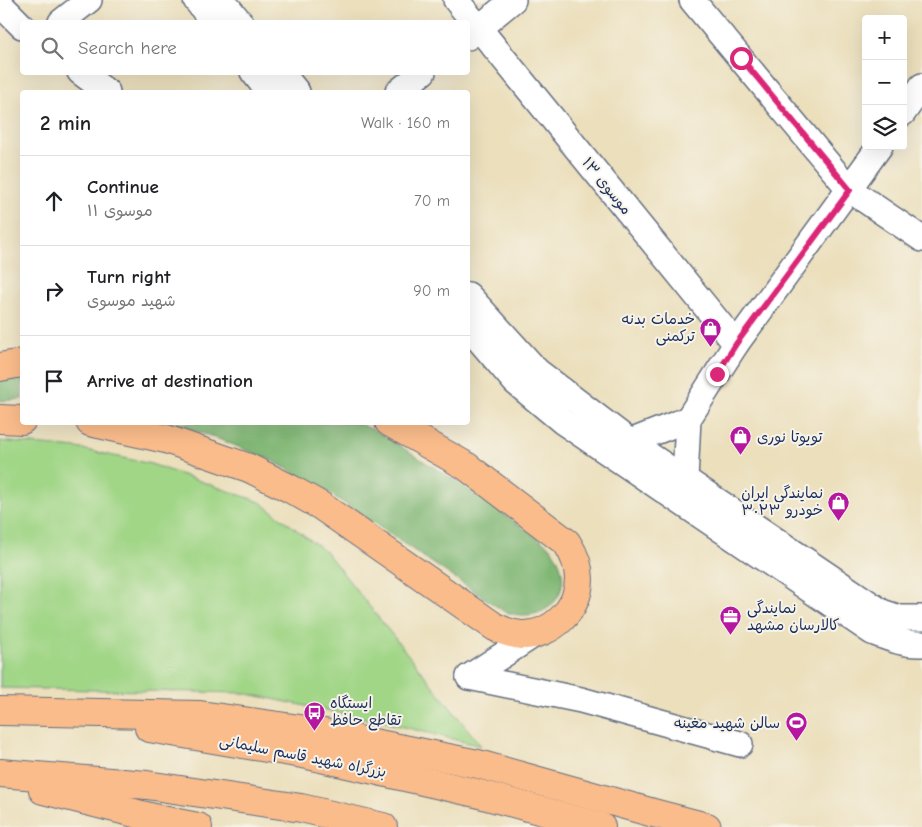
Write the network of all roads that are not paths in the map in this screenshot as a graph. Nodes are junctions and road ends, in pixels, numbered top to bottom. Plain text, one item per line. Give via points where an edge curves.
1 (89, 0) edge
2 (196, 0) edge
3 (222, 0) edge
4 (456, 0) edge
5 (513, 0) edge
6 (692, 0) edge
7 (0, 4) edge
8 (64, 20) edge
9 (211, 20) edge
10 (238, 20) edge
11 (467, 20) edge
12 (9, 29) edge
13 (473, 32) edge
14 (84, 75) edge
15 (255, 75) edge
16 (283, 75) edge
17 (419, 75) edge
18 (922, 86) edge
19 (104, 90) edge
20 (267, 90) edge
21 (295, 90) edge
22 (400, 90) edge
23 (907, 107) edge
24 (877, 150) edge
25 (850, 190) junction
26 (922, 239) edge
27 (470, 297) edge
28 (470, 330) edge
29 (736, 344) junction
30 (20, 364) edge
31 (0, 367) edge
32 (0, 419) edge
33 (688, 419) junction
34 (20, 420) edge
35 (103, 425) edge
36 (393, 425) edge
37 (630, 442) junction
38 (685, 479) junction
39 (922, 618) edge
40 (535, 634) junction
41 (922, 644) edge
42 (0, 712) edge
43 (740, 744) dead end
44 (0, 773) edge
45 (0, 779) edge
46 (198, 827) edge
47 (383, 827) edge
48 (601, 827) edge
49 (707, 827) edge

1 - 8 street
2 - 9 street
3 - 10 street
4 - 11 street, موسوی ۱۳
5 - 13 street
6 - 25 street
7 - 12 street
13 - 29 street, موسوی ۱۳
14 - 19 street
15 - 20 street
16 - 21 street
17 - 22 street
18 - 23 street
24 - 25 street
25 - 26 street
25 - 29 street
27 - 37 street via 537,371
28 - 41 street via 515,382 563,422 872,632 895,641
29 - 33 street
30 - 31 main road
32 - 34 main road
33 - 37 street
33 - 38 street
35 - 40 main road via 166,439 249,468 321,506 495,627 520,635
36 - 40 main road via 466,466 567,543 578,569 578,590 573,605 562,619
37 - 38 street
38 - 39 street via 882,612 900,618
40 - 43 street via 469,677 581,700
42 - 48 main road, بزرگراه شهید قاسم سلیمانی via 154,729 308,755 476,793
42 - 49 main road via 200,715 314,732 478,764
44 - 47 main road via 147,785 301,808
45 - 46 main road

